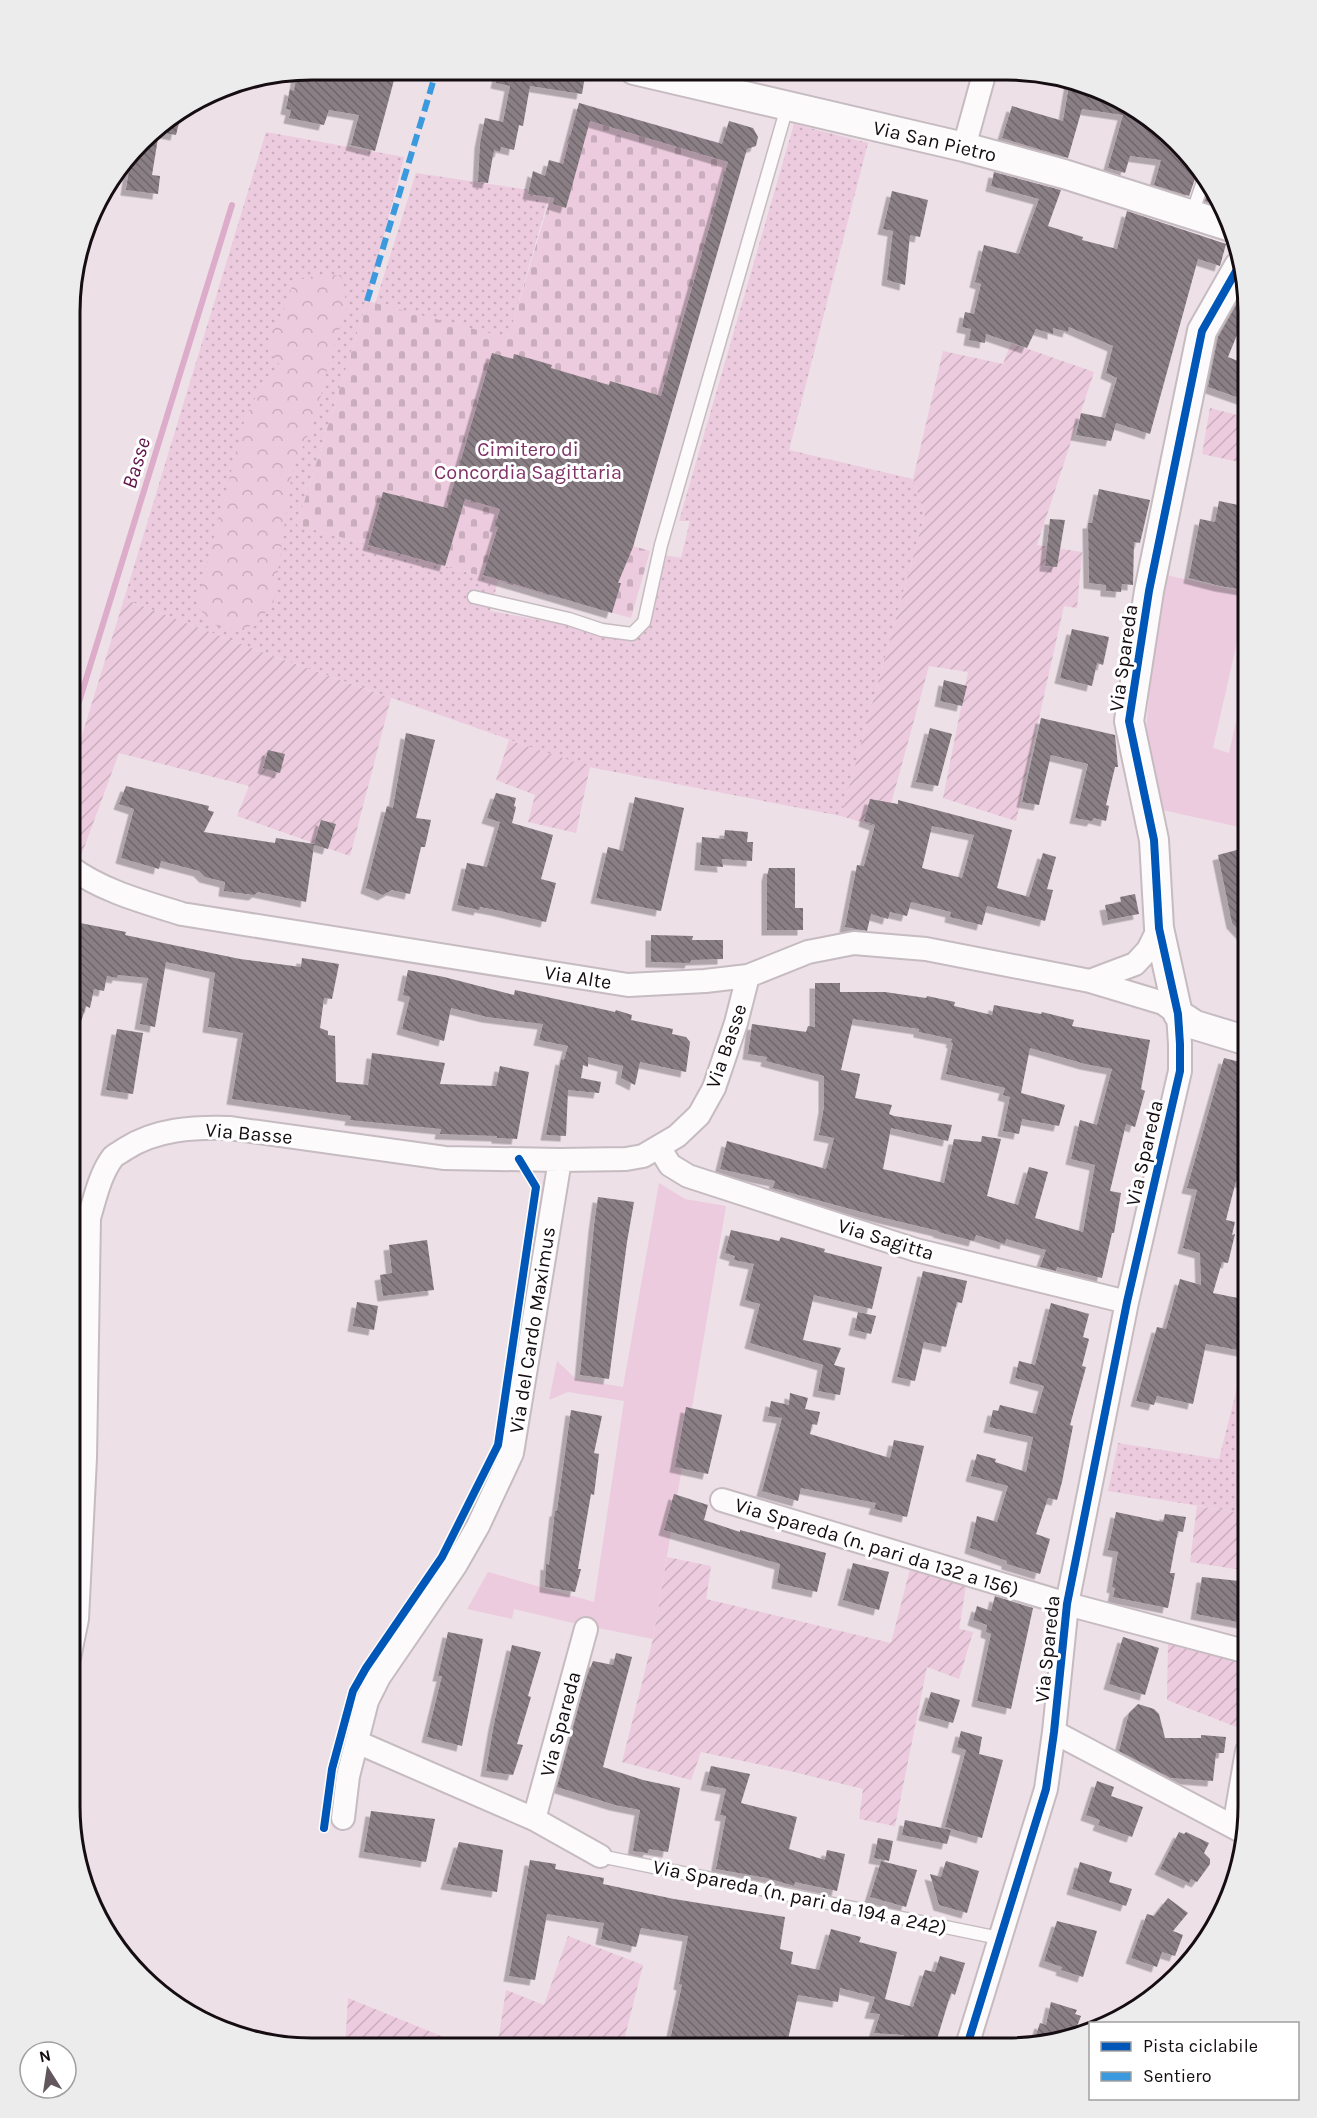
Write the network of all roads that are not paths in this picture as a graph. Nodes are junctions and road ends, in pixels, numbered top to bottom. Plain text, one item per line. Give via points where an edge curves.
1 (671, 79) edge
2 (983, 79) edge
3 (787, 107) junction
4 (964, 147) junction
5 (1201, 187) edge
6 (1192, 214) junction
7 (1220, 224) edge
8 (1235, 274) edge
9 (474, 597) dead end
10 (80, 875) edge
11 (1159, 928) junction
12 (748, 976) junction
13 (1090, 981) junction
14 (1178, 1014) junction
15 (1238, 1038) edge
16 (659, 1148) junction
17 (560, 1160) junction
18 (1127, 1302) junction
19 (80, 1390) edge
20 (722, 1500) dead end
21 (1067, 1604) junction
22 (586, 1629) dead end
23 (1238, 1649) edge
24 (1054, 1732) junction
25 (357, 1742) junction
26 (344, 1818) dead end
27 (534, 1819) junction
28 (1237, 1828) edge
29 (600, 1856) joint
30 (999, 1938) junction
31 (969, 2038) edge

1 - 3 street, Via San Pietro
2 - 4 street
3 - 4 street, Via San Pietro
3 - 9 lane via 661,545 644,622 632,634 622,633
4 - 6 street, Via San Pietro
5 - 6 lane
6 - 7 street, Via San Pietro
8 - 11 street, Via Spareda via 1202,332 1149,591 1130,721 1154,840
10 - 12 street, Via Alte via 131,898 182,914 628,985
11 - 13 street via 1148,950 1135,964
11 - 14 street, Via Spareda
12 - 13 street, Via Alte via 808,952 854,943 926,949
12 - 16 street, Via Basse via 714,1088 699,1115
13 - 14 street, Via Alte via 1163,1003
14 - 15 street via 1196,1025
14 - 18 street, Via Spareda via 1180,1071
16 - 17 street, Via Basse via 626,1159
16 - 18 street, Via Sagitta via 670,1166 688,1176 916,1250
17 - 19 street, Via Basse via 445,1158 229,1128 161,1133 137,1142 114,1156 98,1186 88,1218
17 - 25 street, Via del Cardo Maximus via 512,1453 455,1566 379,1677 367,1701
18 - 21 street, Via Spareda
20 - 21 street, Via Spareda (n. pari da 132 a 156)
21 - 23 street, Via Spareda (n. pari da 132 a 156)
21 - 24 street, Via Spareda
22 - 27 street, Via Spareda
24 - 28 street
24 - 30 street, Via Spareda via 1046,1789
25 - 26 street, Via del Cardo Maximus via 348,1776
25 - 27 street
27 - 29 street
29 - 30 lane, Via Spareda (n. pari da 194 a 242)
30 - 31 street, Via Spareda

